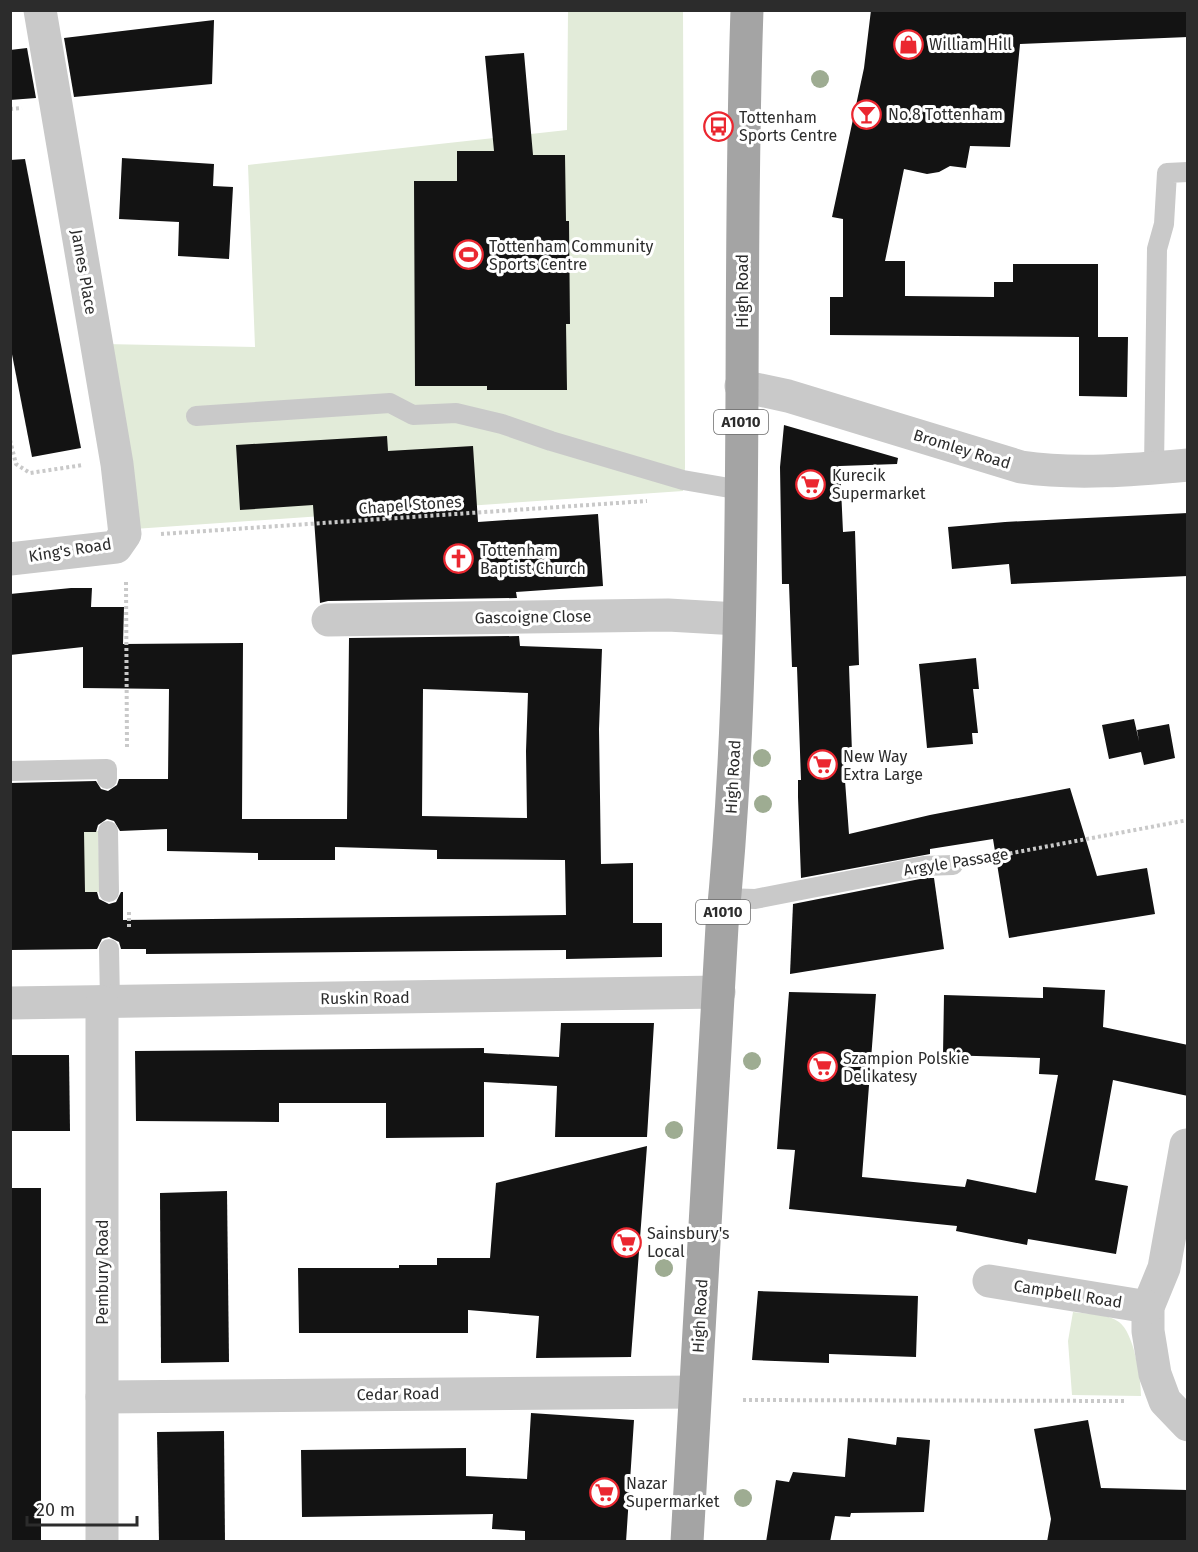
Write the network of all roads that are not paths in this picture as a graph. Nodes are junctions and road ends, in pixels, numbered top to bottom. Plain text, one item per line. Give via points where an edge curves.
1 (40, 10) edge
2 (747, 10) edge
3 (1188, 171) edge
4 (741, 386) junction
5 (196, 416) dead end
6 (1188, 465) edge
7 (1154, 468) junction
8 (741, 490) junction
9 (126, 534) joint
10 (10, 559) edge
11 (738, 619) junction
12 (328, 620) dead end
13 (10, 771) edge
14 (107, 778) dead end
15 (108, 831) dead end
16 (953, 865) road end
17 (109, 892) dead end
18 (724, 898) junction
19 (109, 949) dead end
20 (719, 992) junction
21 (106, 1002) junction
22 (10, 1003) edge
23 (1186, 1145) dead end
24 (989, 1281) dead end
25 (1148, 1307) junction
26 (695, 1392) junction
27 (102, 1397) junction
28 (1188, 1425) edge
29 (102, 1542) edge
30 (687, 1542) edge

1 - 9 street, James Place
2 - 4 main road, High Road / A1010
3 - 7 lane via 1167,173 1164,224 1157,249
4 - 7 street, Bromley Road via 788,396 1021,466 1060,470
4 - 8 main road, High Road / A1010
5 - 8 lane via 390,403 413,415 456,413 502,424 682,480
6 - 7 street, Bromley Road
8 - 11 main road, High Road / A1010
9 - 10 street, King's Road via 116,547
11 - 12 street, Gascoigne Close via 657,615
11 - 18 main road, High Road / A1010
13 - 14 lane via 107,769
15 - 17 lane
16 - 18 lane, Argyle Passage via 924,866 755,899
18 - 20 main road, High Road / A1010
19 - 21 lane
20 - 21 street, Ruskin Road
20 - 26 main road, High Road / A1010
21 - 22 street, Ruskin Road
21 - 27 street, Pembury Road
23 - 25 street via 1164,1268
24 - 25 street, Campbell Road
25 - 28 street via 1155,1374 1165,1401
26 - 27 street, Cedar Road
26 - 30 main road, High Road / A1010
27 - 29 street, Pembury Road

